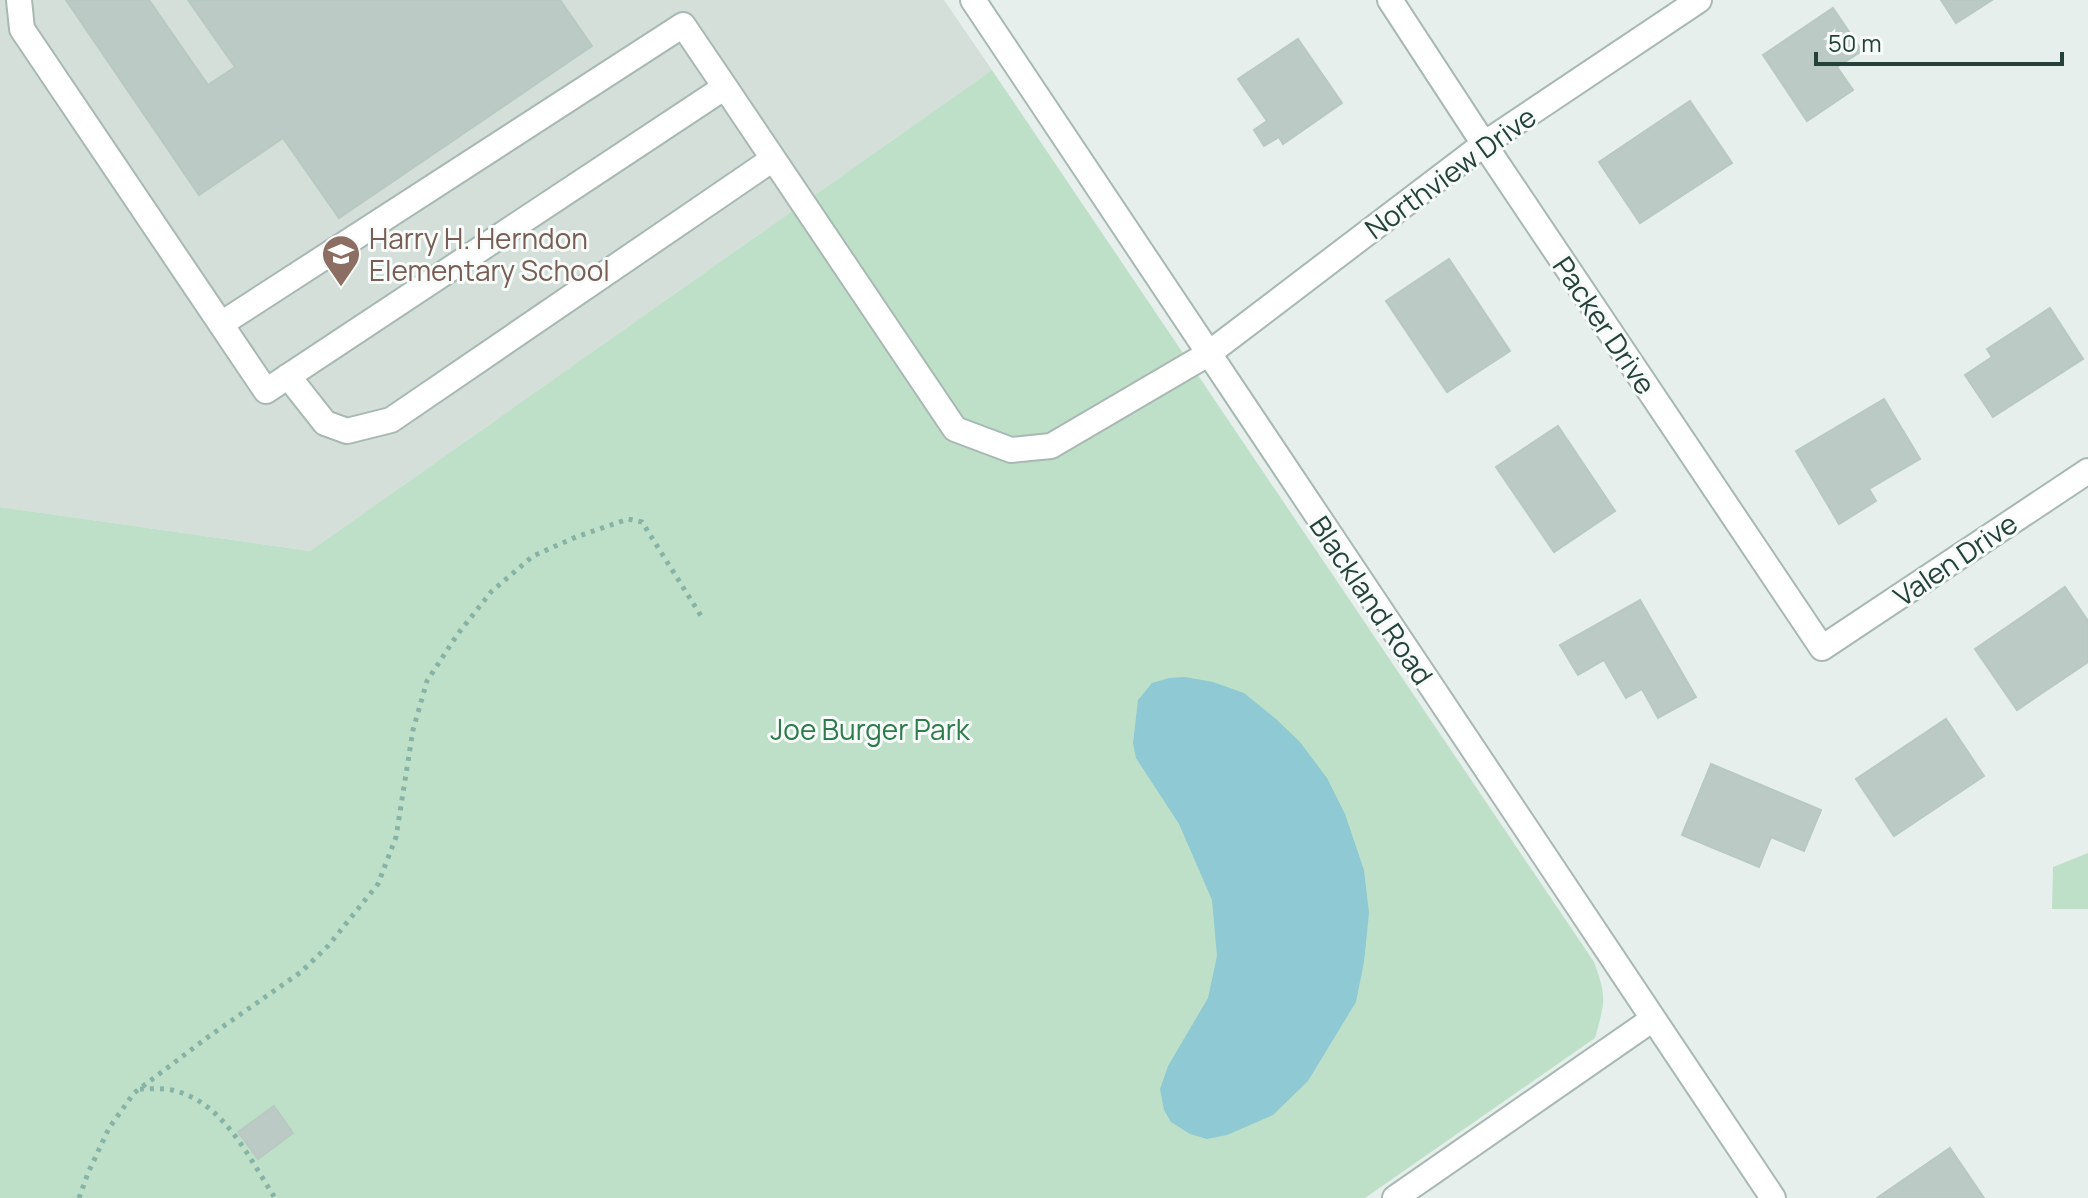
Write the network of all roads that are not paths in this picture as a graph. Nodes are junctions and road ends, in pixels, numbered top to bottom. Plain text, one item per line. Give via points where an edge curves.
1 (19, 0) edge
2 (973, 0) edge
3 (1390, 0) edge
4 (1699, 0) edge
5 (725, 87) junction
6 (1484, 144) junction
7 (773, 159) junction
8 (221, 324) junction
9 (1208, 354) junction
10 (288, 376) junction
11 (2088, 471) edge
12 (1822, 648) joint
13 (1653, 1019) junction
14 (1395, 1198) edge
15 (1773, 1198) edge

1 - 8 street via 22,29
2 - 9 street, Blackland Road
3 - 6 street, Packer Drive
4 - 6 street, Northview Drive
5 - 7 street, Northview Drive
5 - 8 street, Northview Drive via 683,25
5 - 10 street
6 - 9 street, Northview Drive
6 - 12 street, Packer Drive
7 - 9 street, Northview Drive via 955,429 1011,450 1051,446
7 - 10 street via 391,420 347,431 325,423
8 - 10 street via 266,391
9 - 13 street, Blackland Road
11 - 12 street, Valen Drive
13 - 14 street
13 - 15 street, Blackland Road

